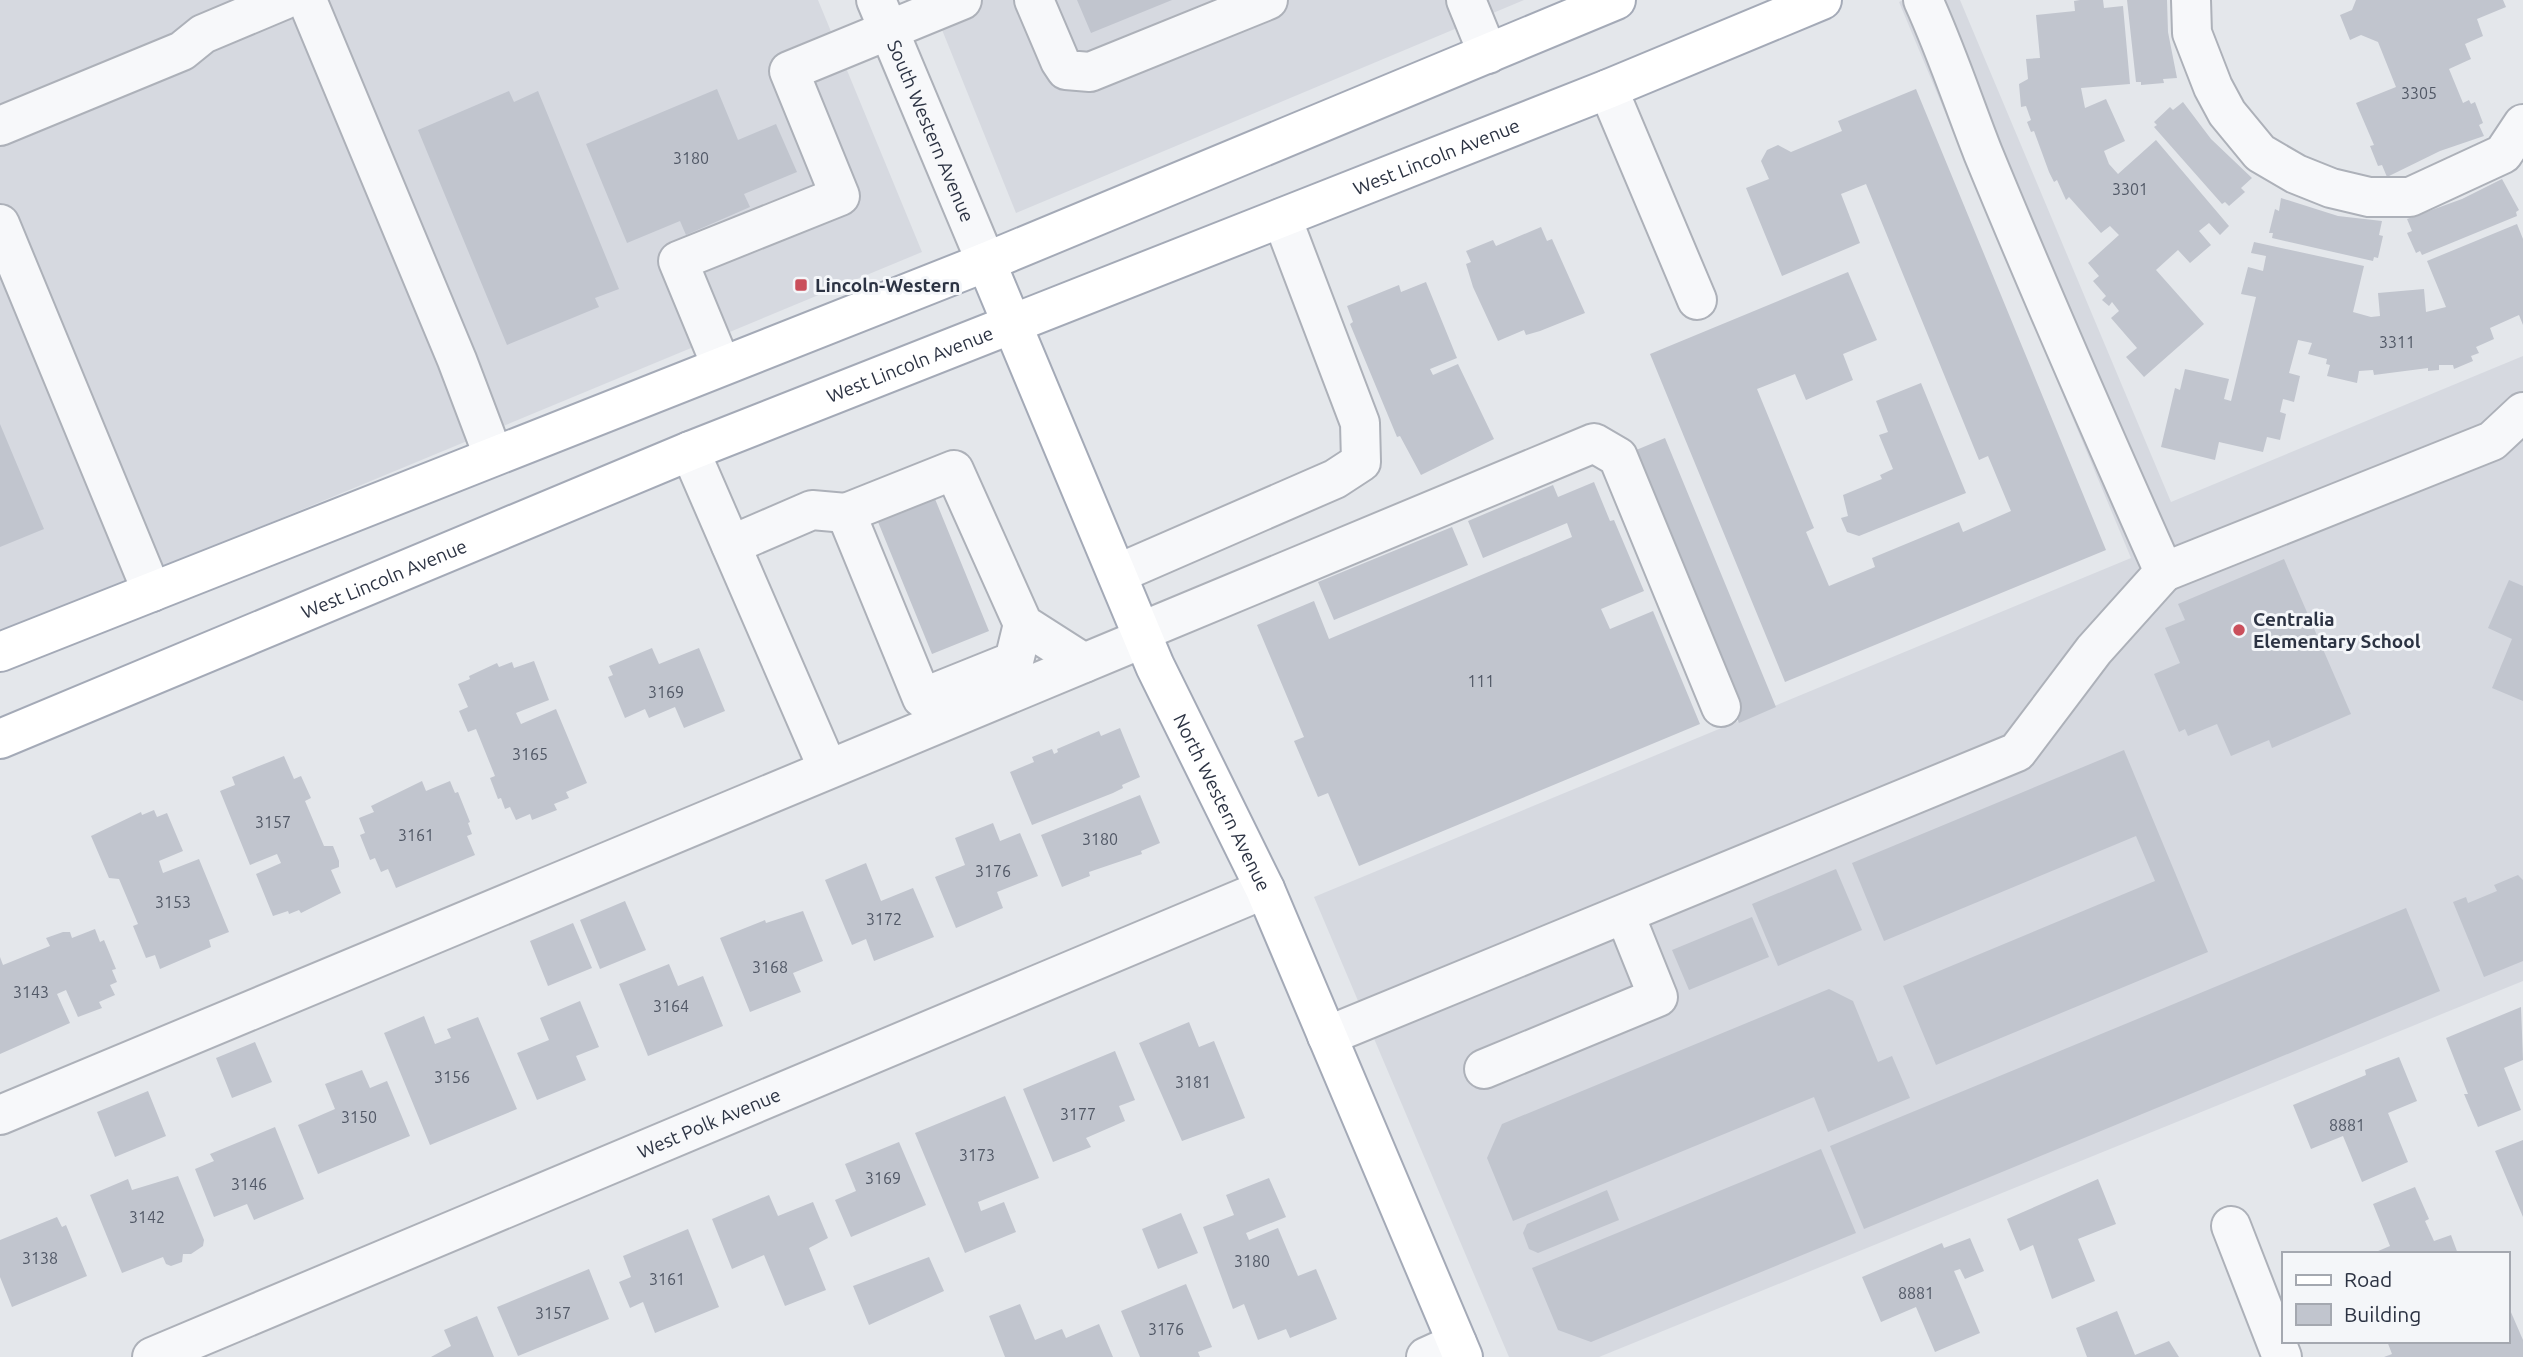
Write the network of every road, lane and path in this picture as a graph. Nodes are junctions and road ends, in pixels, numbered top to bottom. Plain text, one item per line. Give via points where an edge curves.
1 (284, 0) edge
2 (307, 0) edge
3 (962, 0) edge
4 (1034, 0) edge
5 (1268, 0) edge
6 (1466, 0) edge
7 (1614, 0) edge
8 (1822, 0) edge
9 (1923, 0) edge
10 (2191, 0) edge
11 (882, 15) edge
12 (1488, 54) junction
13 (1608, 89) junction
14 (2523, 124) edge
15 (0, 126) edge
16 (1282, 218) junction
17 (0, 224) edge
18 (986, 262) junction
19 (1697, 300) dead end
20 (1012, 323) junction
21 (721, 365) junction
22 (2523, 412) edge
23 (690, 451) junction
24 (493, 455) junction
25 (846, 513) junction
26 (731, 545) junction
27 (2164, 572) junction
28 (1116, 574) junction
29 (152, 592) junction
30 (1023, 624) junction
31 (1142, 635) junction
32 (0, 652) edge
33 (1084, 663) junction
34 (922, 698) junction
35 (1721, 707) dead end
36 (0, 739) edge
37 (824, 758) junction
38 (1265, 889) junction
39 (1625, 915) junction
40 (1327, 1036) junction
41 (1484, 1069) dead end
42 (0, 1115) edge
43 (2231, 1226) dead end
44 (1448, 1352) edge
45 (152, 1357) edge
46 (2282, 1357) edge

1 - 15 street via 203,34 182,51
2 - 24 street
3 - 11 street
4 - 5 street via 1060,61 1066,70 1076,73 1090,72
6 - 12 street
7 - 12 main road
8 - 13 main road, West Lincoln Avenue
9 - 27 street via 2088,402
10 - 14 street via 2192,33 2227,113 2260,153 2330,188 2369,197 2410,197 2503,154
11 - 18 street, South Western Avenue
11 - 21 street via 789,71 840,196 678,261
12 - 18 main road
13 - 16 main road, West Lincoln Avenue
13 - 19 street
16 - 20 main road, West Lincoln Avenue
16 - 28 street via 1360,423 1361,462 1335,479
17 - 29 street
18 - 20 main road, North Western Avenue
18 - 21 main road
20 - 23 main road, West Lincoln Avenue
20 - 28 main road, North Western Avenue
21 - 24 main road
22 - 27 street via 2492,441
23 - 26 street
23 - 36 main road, West Lincoln Avenue
24 - 29 main road
25 - 26 street via 812,510
25 - 30 street via 954,470
25 - 34 street
26 - 37 street
27 - 39 street via 2094,650 2017,752
28 - 31 main road, North Western Avenue
29 - 32 main road
30 - 33 street
30 - 34 street via 1014,661
31 - 33 street
31 - 35 street via 1594,443 1618,457
31 - 38 main road, North Western Avenue
33 - 37 street
34 - 37 street via 914,709
37 - 42 street
38 - 40 main road, North Western Avenue
38 - 45 street, West Polk Avenue
39 - 40 street
39 - 41 street via 1658,996
40 - 44 main road, North Western Avenue
43 - 46 street

